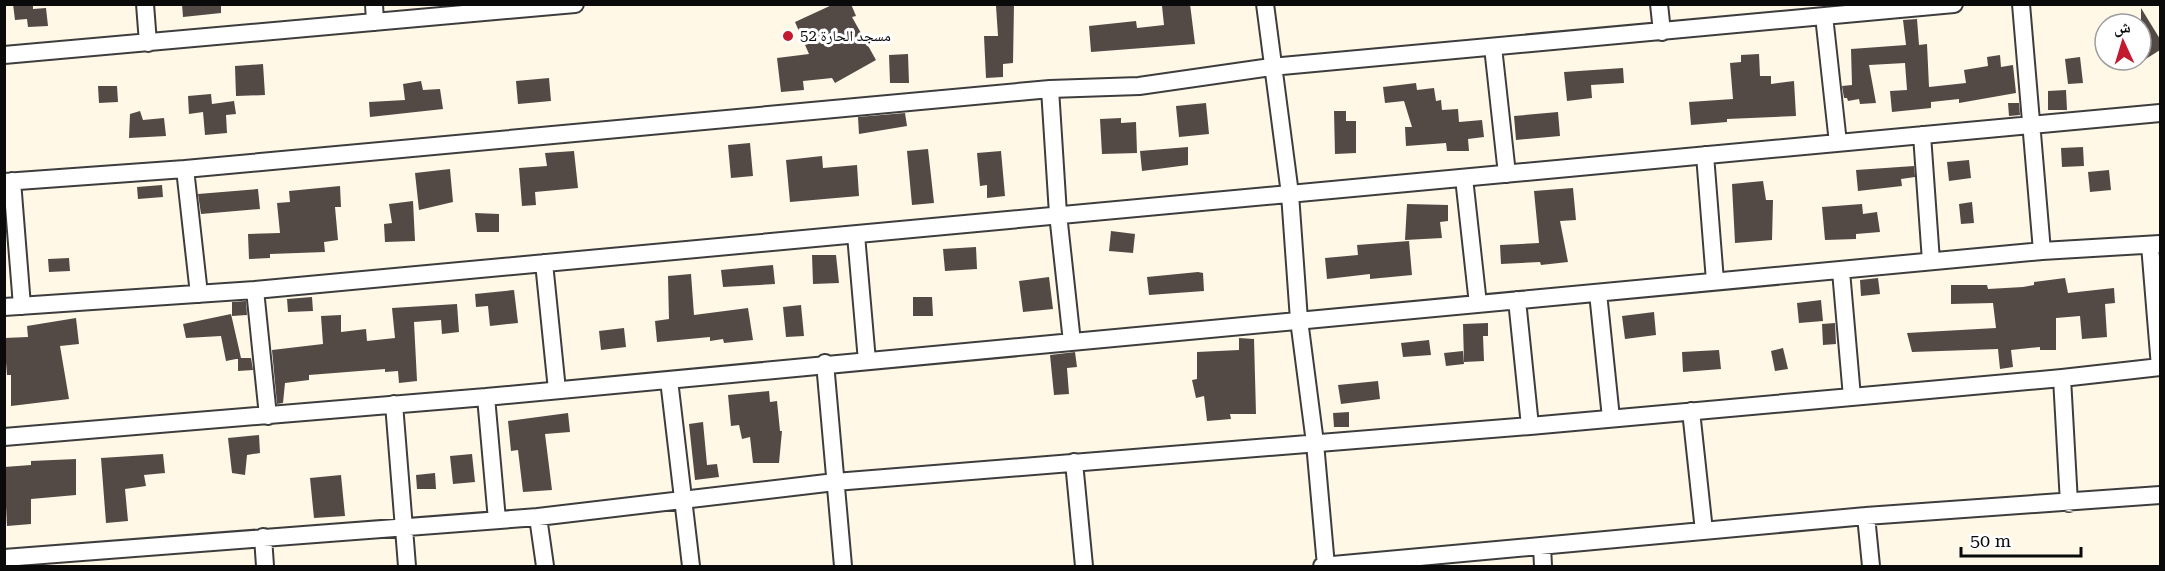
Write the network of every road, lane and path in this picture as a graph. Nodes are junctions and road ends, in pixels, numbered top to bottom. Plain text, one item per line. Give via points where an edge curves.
1 (145, 4) edge
2 (374, 4) edge
3 (575, 4) edge
4 (1265, 4) edge
5 (1659, 4) edge
6 (1954, 4) edge
7 (2021, 4) edge
8 (1824, 16) junction
9 (375, 22) junction
10 (1662, 32) junction
11 (148, 43) junction
12 (1493, 47) junction
13 (4, 56) edge
14 (1271, 67) junction
15 (1050, 88) junction
16 (2160, 113) edge
17 (2030, 125) junction
18 (1922, 135) junction
19 (1838, 143) junction
20 (1705, 155) junction
21 (185, 169) junction
22 (1507, 174) junction
23 (1464, 178) junction
24 (8, 182) edge
25 (1290, 194) junction
26 (1058, 214) junction
27 (856, 235) junction
28 (2155, 245) edge
29 (2042, 251) junction
30 (1931, 261) junction
31 (544, 263) junction
32 (1841, 272) junction
33 (1715, 281) junction
34 (255, 290) junction
35 (1598, 292) junction
36 (199, 294) junction
37 (1517, 300) junction
38 (1478, 304) junction
39 (22, 306) junction
40 (4, 307) edge
41 (1299, 320) junction
42 (1072, 342) junction
43 (867, 361) junction
44 (825, 363) junction
45 (2160, 367) edge
46 (2062, 378) junction
47 (669, 380) junction
48 (557, 390) junction
49 (486, 397) junction
50 (1852, 397) junction
51 (394, 404) junction
52 (1691, 411) junction
53 (268, 416) junction
54 (1611, 418) junction
55 (1530, 426) junction
56 (4, 437) edge
57 (1315, 443) junction
58 (1074, 462) junction
59 (835, 482) junction
60 (2160, 495) edge
61 (682, 501) junction
62 (2069, 503) junction
63 (1866, 516) junction
64 (538, 517) junction
65 (497, 520) junction
66 (403, 528) junction
67 (1704, 531) junction
68 (263, 537) junction
69 (1542, 546) junction
70 (4, 558) edge
71 (1325, 566) edge
72 (265, 567) edge
73 (407, 567) edge
74 (545, 567) edge
75 (691, 567) edge
76 (843, 567) edge
77 (1084, 567) edge
78 (1543, 567) edge
79 (1870, 567) edge

1 - 11 street
2 - 9 street
3 - 9 street
4 - 14 street
5 - 10 street
6 - 8 street
7 - 17 street
8 - 10 street
8 - 19 street
9 - 11 street
10 - 12 street
11 - 13 street
12 - 14 street
12 - 22 street
14 - 15 street via 1138,86
14 - 25 street
15 - 21 street
15 - 26 street
16 - 17 street
17 - 18 street
17 - 29 street
18 - 19 street
18 - 30 street
19 - 20 street
20 - 22 street
20 - 33 street
21 - 24 street
21 - 36 street
22 - 23 street
23 - 25 street
23 - 38 street
24 - 39 street
25 - 26 street
25 - 41 street
26 - 27 street
26 - 42 street
27 - 31 street
27 - 43 street
28 - 29 street
28 - 45 street
29 - 30 street
30 - 32 street
31 - 34 street
31 - 48 street
32 - 33 street
32 - 50 street
33 - 35 street
34 - 36 street
34 - 53 street
35 - 37 street
35 - 54 street
36 - 39 street
37 - 38 street
37 - 55 street
38 - 41 street
39 - 40 street
41 - 42 street
41 - 57 street
42 - 43 street
43 - 44 street
44 - 47 street
44 - 59 street
45 - 46 street
46 - 50 street
46 - 62 street
47 - 48 street
47 - 61 street
48 - 49 street
49 - 51 street
49 - 65 street
50 - 52 street
51 - 53 street
51 - 66 street
52 - 54 street
52 - 67 street
53 - 56 street
54 - 55 street
55 - 57 street
57 - 58 street
57 - 71 street
58 - 59 street
58 - 77 street
59 - 61 street
59 - 76 street
60 - 62 street
61 - 64 street
61 - 75 street
62 - 63 street
63 - 67 street
63 - 79 street
64 - 65 street
64 - 74 street
65 - 66 street
66 - 68 street
66 - 73 street
67 - 69 street
68 - 70 street
68 - 72 street
69 - 71 street
69 - 78 street

